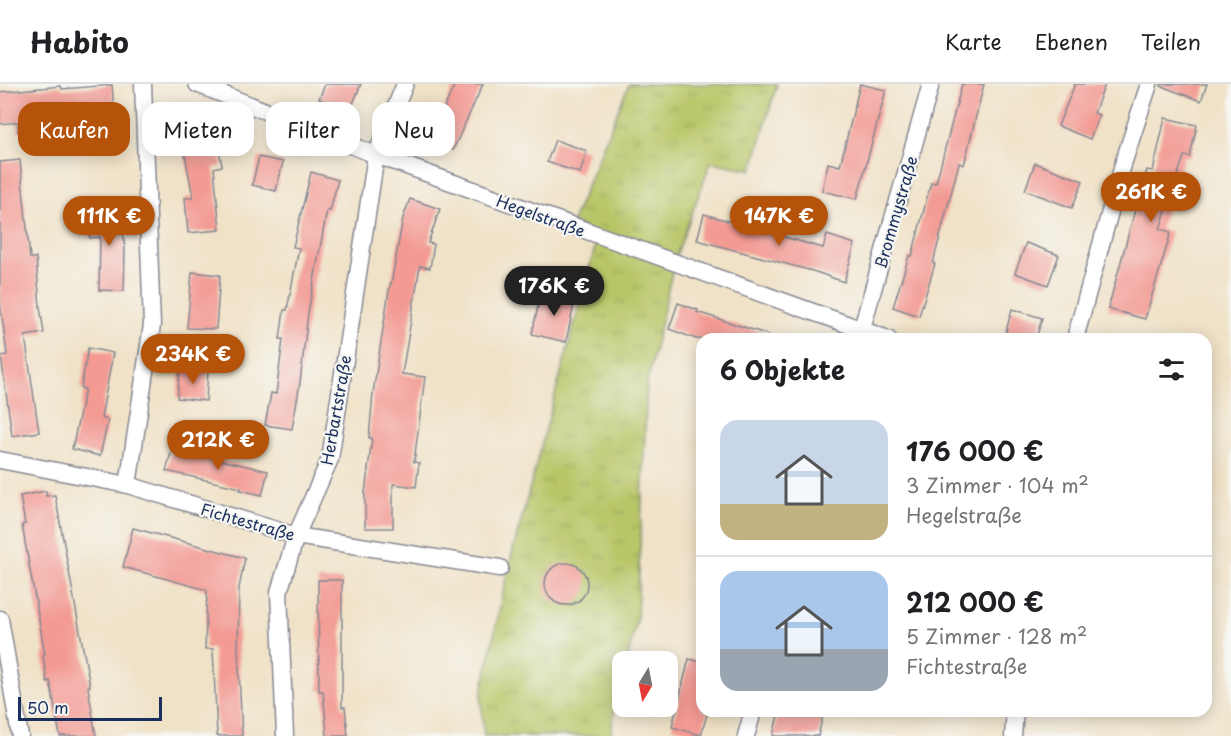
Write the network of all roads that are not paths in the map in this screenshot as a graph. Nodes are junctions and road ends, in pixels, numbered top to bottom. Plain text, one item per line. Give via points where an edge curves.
1 (143, 84) edge
2 (197, 84) edge
3 (405, 84) edge
4 (931, 84) edge
5 (1149, 84) edge
6 (398, 102) edge
7 (372, 153) edge
8 (376, 156) edge
9 (379, 156) edge
10 (855, 333) edge
11 (861, 333) edge
12 (1077, 333) edge
13 (0, 460) edge
14 (128, 485) junction
15 (296, 536) junction
16 (500, 568) dead end
17 (0, 619) edge
18 (752, 717) edge
19 (1015, 717) edge
20 (20, 736) edge
21 (285, 736) edge
22 (747, 736) edge
23 (1013, 736) edge

1 - 14 street via 152,325
2 - 7 street, Hegelstraße
3 - 6 street, Herbartstraße
4 - 11 street, Brommystraße
5 - 12 street
8 - 15 street, Herbartstraße via 330,459
9 - 10 street, Hegelstraße
13 - 14 street, Fichtestraße
14 - 15 street, Fichtestraße
15 - 16 street, Fichtestraße
15 - 21 street, Herbartstraße via 279,592
17 - 20 street
18 - 22 street
19 - 23 street

